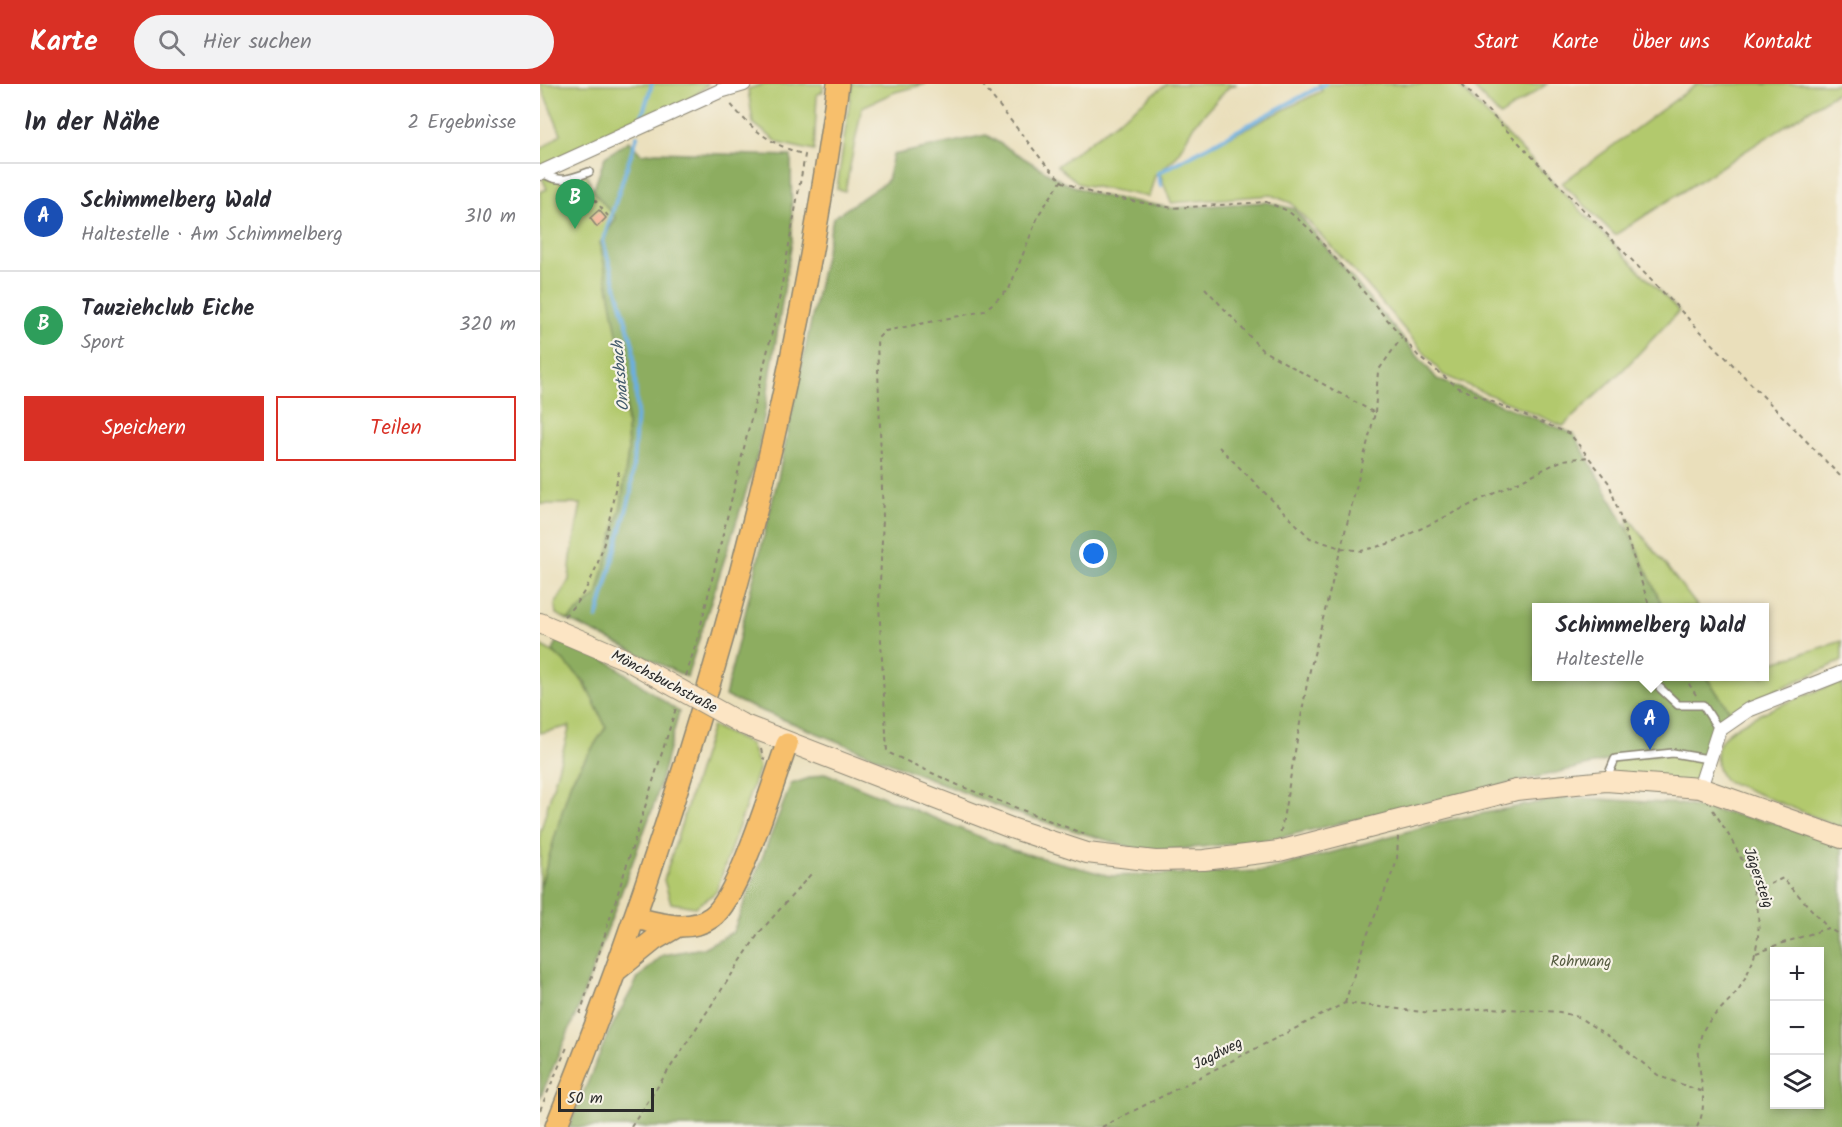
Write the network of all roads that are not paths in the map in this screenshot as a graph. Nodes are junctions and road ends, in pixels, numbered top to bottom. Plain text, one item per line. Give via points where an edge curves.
1 (744, 84) edge
2 (838, 86) edge
3 (589, 172) dead end
4 (541, 173) edge
5 (545, 625) edge
6 (1842, 673) edge
7 (1660, 688) dead end
8 (1719, 730) junction
9 (787, 744) junction
10 (1708, 759) junction
11 (1606, 781) junction
12 (1704, 796) junction
13 (1842, 838) edge
14 (636, 918) junction
15 (678, 926) junction
16 (618, 969) junction
17 (556, 1127) edge

1 - 4 street via 720,91
2 - 14 main road via 805,290 764,481 709,689
3 - 4 lane via 559,180
5 - 9 street, Mönchsbuchstraße, bridge via 627,660 742,724
6 - 8 street via 1749,710
7 - 8 lane via 1678,705 1703,705
8 - 10 street
9 - 11 street, Mönchsbuchstraße via 1087,853 1155,861 1279,851 1516,790
9 - 15 main road via 728,900 712,917
10 - 11 lane via 1673,753 1616,759
10 - 12 street
11 - 12 street, Mönchsbuchstraße
12 - 13 street, Mönchsbuchstraße
14 - 15 main road
14 - 16 main road
15 - 16 main road
16 - 17 main road

